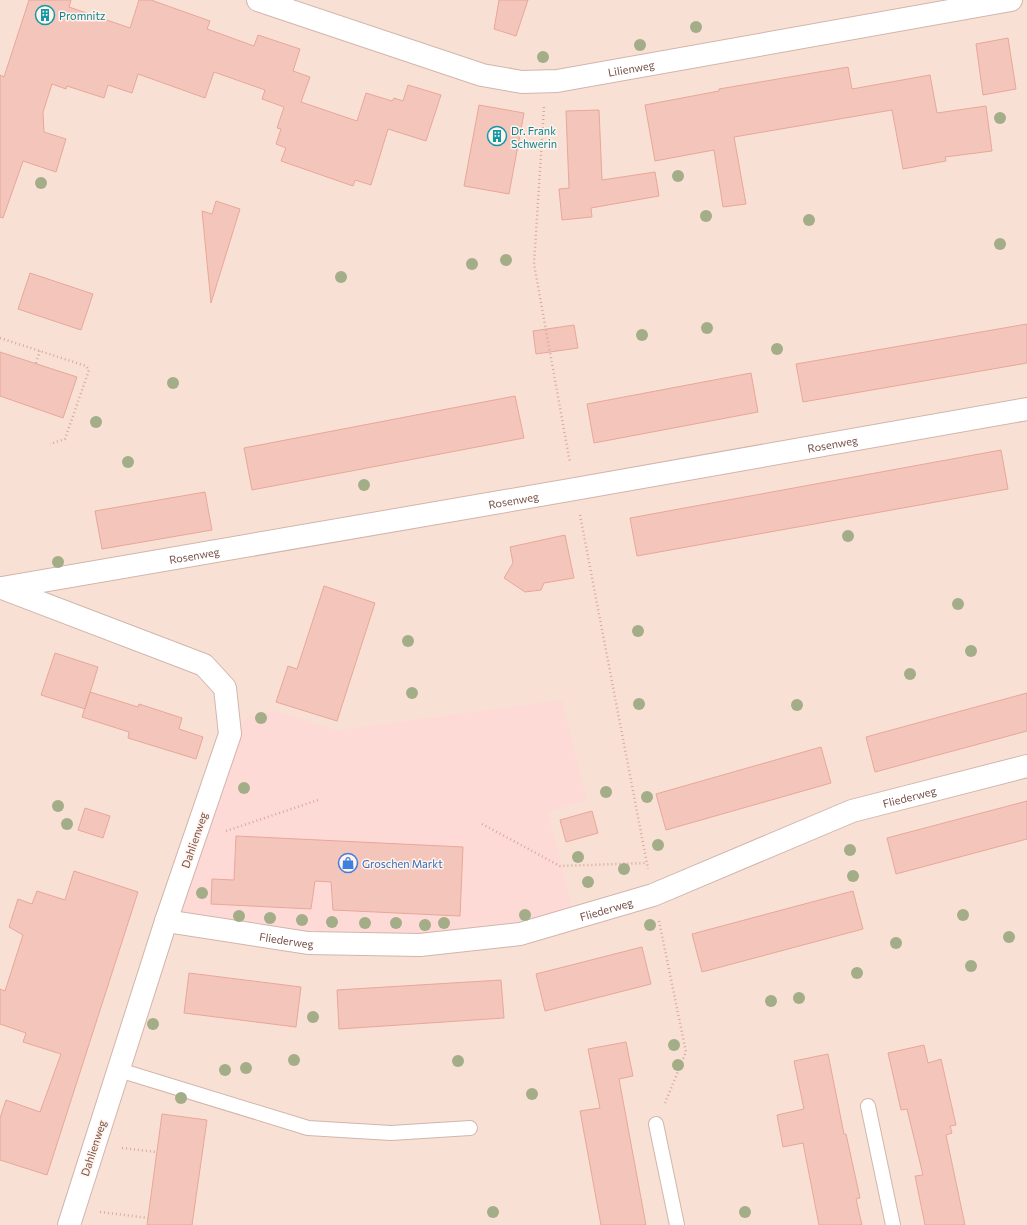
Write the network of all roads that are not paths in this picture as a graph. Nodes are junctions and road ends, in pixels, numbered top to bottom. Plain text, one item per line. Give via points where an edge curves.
1 (258, 0) edge
2 (1011, 0) edge
3 (1027, 409) edge
4 (1, 587) edge
5 (1027, 766) edge
6 (166, 921) junction
7 (118, 1070) junction
8 (868, 1106) dead end
9 (656, 1124) road end
10 (470, 1128) dead end
11 (71, 1217) edge
12 (676, 1225) edge
13 (893, 1225) edge

1 - 2 street, Lilienweg via 482,75 522,82 557,81
3 - 4 street, Rosenweg
4 - 6 street, Dahlienweg via 204,665 225,688 230,734
5 - 6 street, Fliederweg via 852,811 653,895 520,934 420,945 308,943
6 - 7 street, Dahlienweg
7 - 10 lane via 308,1128 391,1133
7 - 11 street, Dahlienweg
8 - 13 lane
9 - 12 lane

